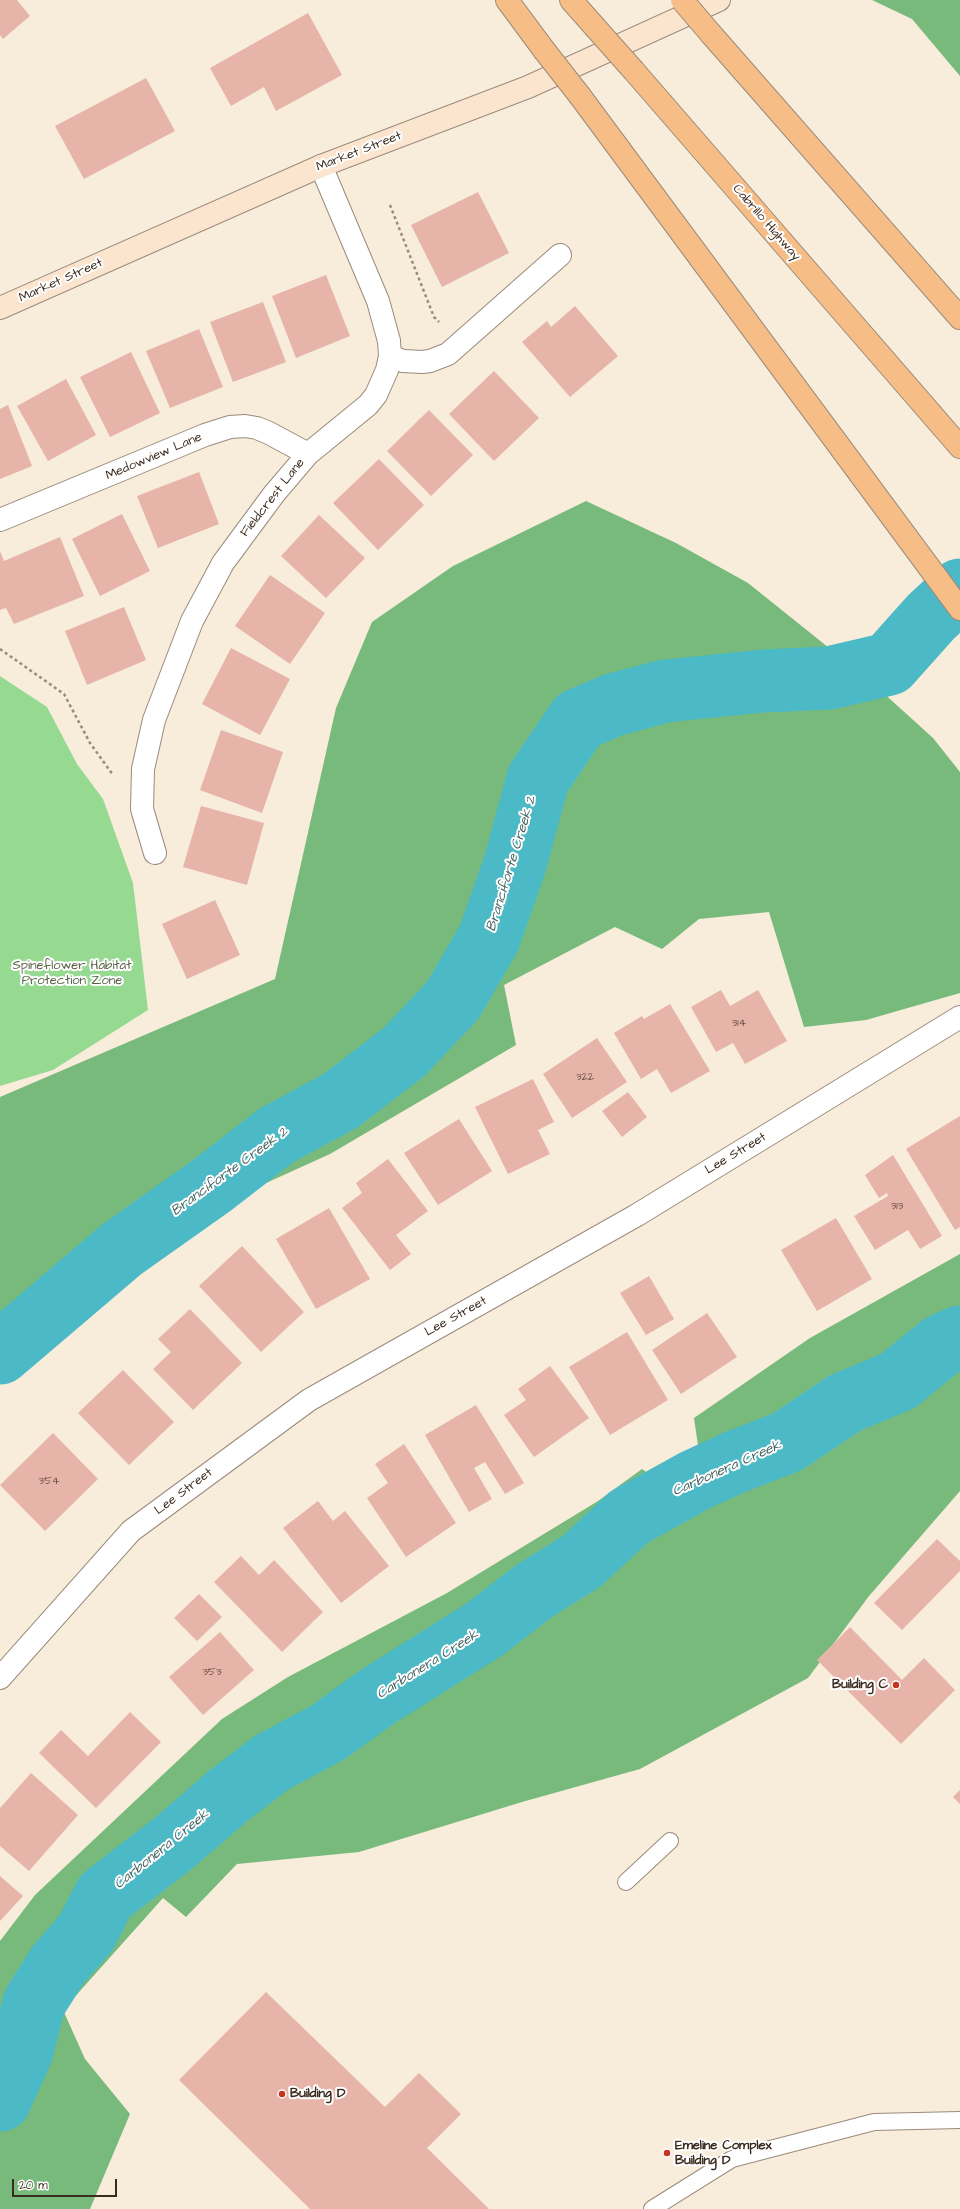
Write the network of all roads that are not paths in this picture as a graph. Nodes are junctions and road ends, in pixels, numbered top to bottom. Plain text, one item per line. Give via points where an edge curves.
1 (507, 0) edge
2 (571, 0) edge
3 (682, 0) edge
4 (719, 0) edge
5 (321, 166) junction
6 (560, 255) dead end
7 (0, 308) edge
8 (960, 318) edge
9 (390, 356) junction
10 (957, 444) edge
11 (308, 454) junction
12 (0, 520) edge
13 (960, 609) edge
14 (155, 853) dead end
15 (960, 1017) edge
16 (0, 1678) edge
17 (670, 1841) dead end
18 (626, 1882) dead end
19 (960, 2120) edge
20 (652, 2209) edge

1 - 13 highway, bridge
2 - 10 highway, Cabrillo Highway, bridge
3 - 8 highway, bridge
4 - 5 street, Market Street via 528,87
5 - 7 street, Market Street
5 - 9 street, Fieldcrest Lane via 378,301 385,323
6 - 9 street via 448,354 422,362
9 - 11 street, Fieldcrest Lane via 383,382 372,400 355,417
11 - 12 street, Medowview Lane via 256,428 230,427
11 - 14 street, Fieldcrest Lane via 274,494 224,563 192,620 154,720 142,783 142,809
15 - 16 street, Lee Street via 637,1215 309,1400 131,1532
17 - 18 lane
19 - 20 lane via 874,2122 732,2159

